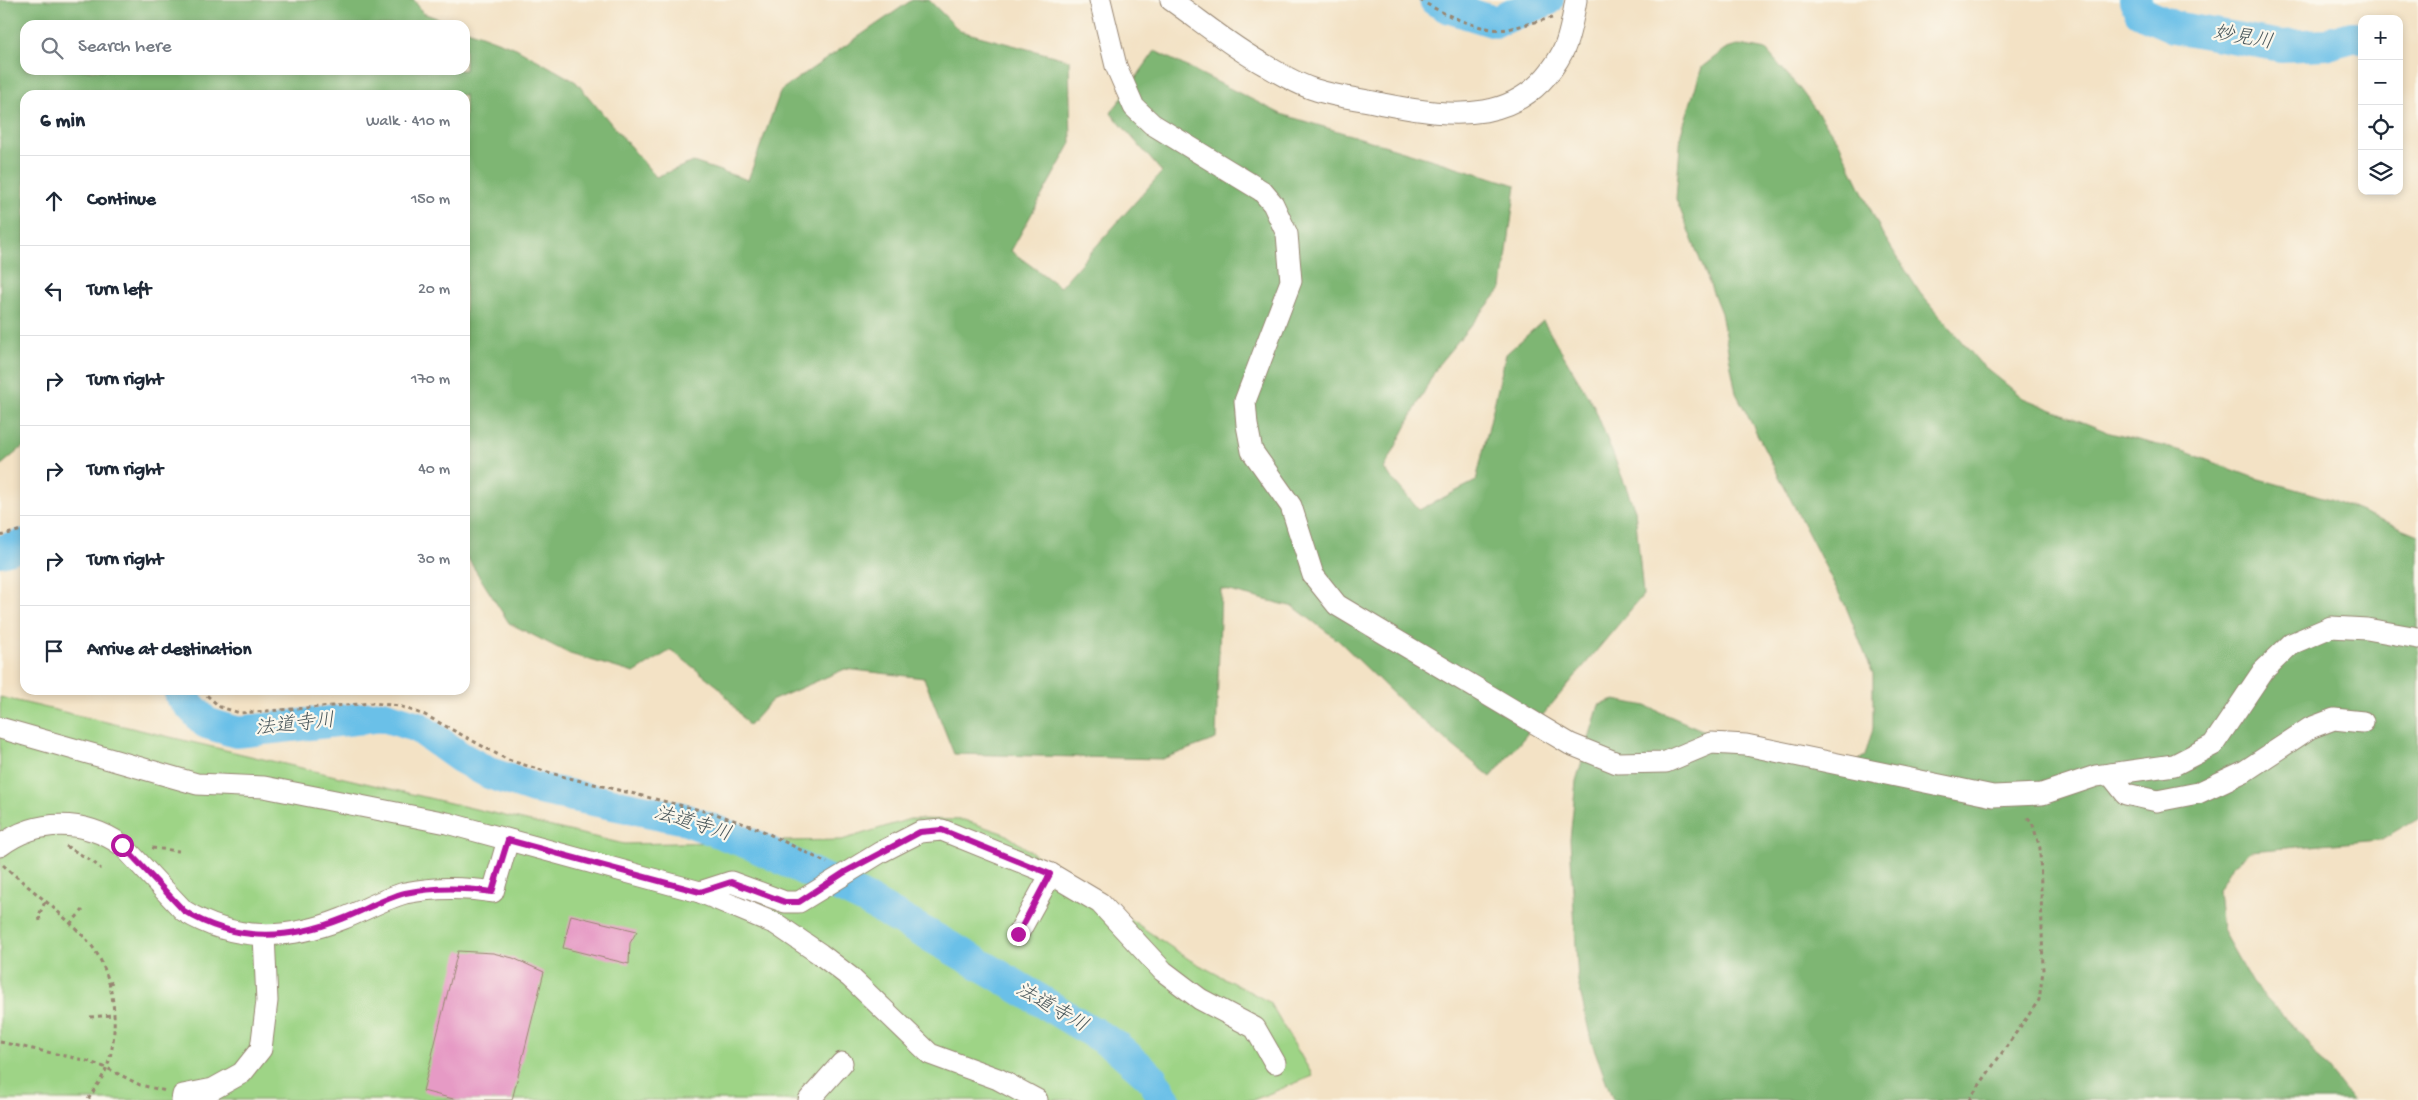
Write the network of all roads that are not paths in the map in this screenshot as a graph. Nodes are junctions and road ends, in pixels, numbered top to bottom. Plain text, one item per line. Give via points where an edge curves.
1 (1100, 0) edge
2 (1171, 0) edge
3 (1575, 6) edge
4 (2418, 638) edge
5 (2362, 722) dead end
6 (0, 728) edge
7 (2110, 774) junction
8 (508, 840) junction
9 (0, 846) edge
10 (1050, 874) junction
11 (700, 892) junction
12 (1018, 934) dead end
13 (264, 936) junction
14 (842, 1063) dead end
15 (1275, 1063) dead end
16 (175, 1096) edge
17 (809, 1100) edge
18 (1037, 1100) edge

1 - 7 street via 1116,66 1134,107 1152,124 1262,191 1273,204 1287,234 1291,280 1245,401 1248,425 1252,451 1291,506 1313,575 1336,605 1570,744 1617,763 1666,762 1711,743 1746,745 1993,796 2042,794
2 - 3 street via 1263,65 1316,90 1399,107 1471,114 1489,112 1513,103 1532,91 1564,50
4 - 7 street via 2367,629 2331,627 2291,644 2263,671 2213,745 2174,765
5 - 7 street via 2334,719 2310,728 2244,771 2198,793 2165,800 2126,794
6 - 8 street via 197,784 264,787 446,823
8 - 11 street
8 - 13 street via 492,892 454,887 404,894 321,927 294,934
9 - 13 street via 27,831 58,824 78,826 110,837 138,861 184,911 210,924
10 - 11 street via 942,830 920,832 844,873 799,902 785,902 731,882
10 - 12 street
10 - 15 street via 1100,903 1163,971 1200,998 1255,1028
11 - 18 street via 776,924 820,954 850,977 930,1054 998,1079
13 - 16 street via 267,1001 261,1050 242,1073 213,1089
14 - 17 street

